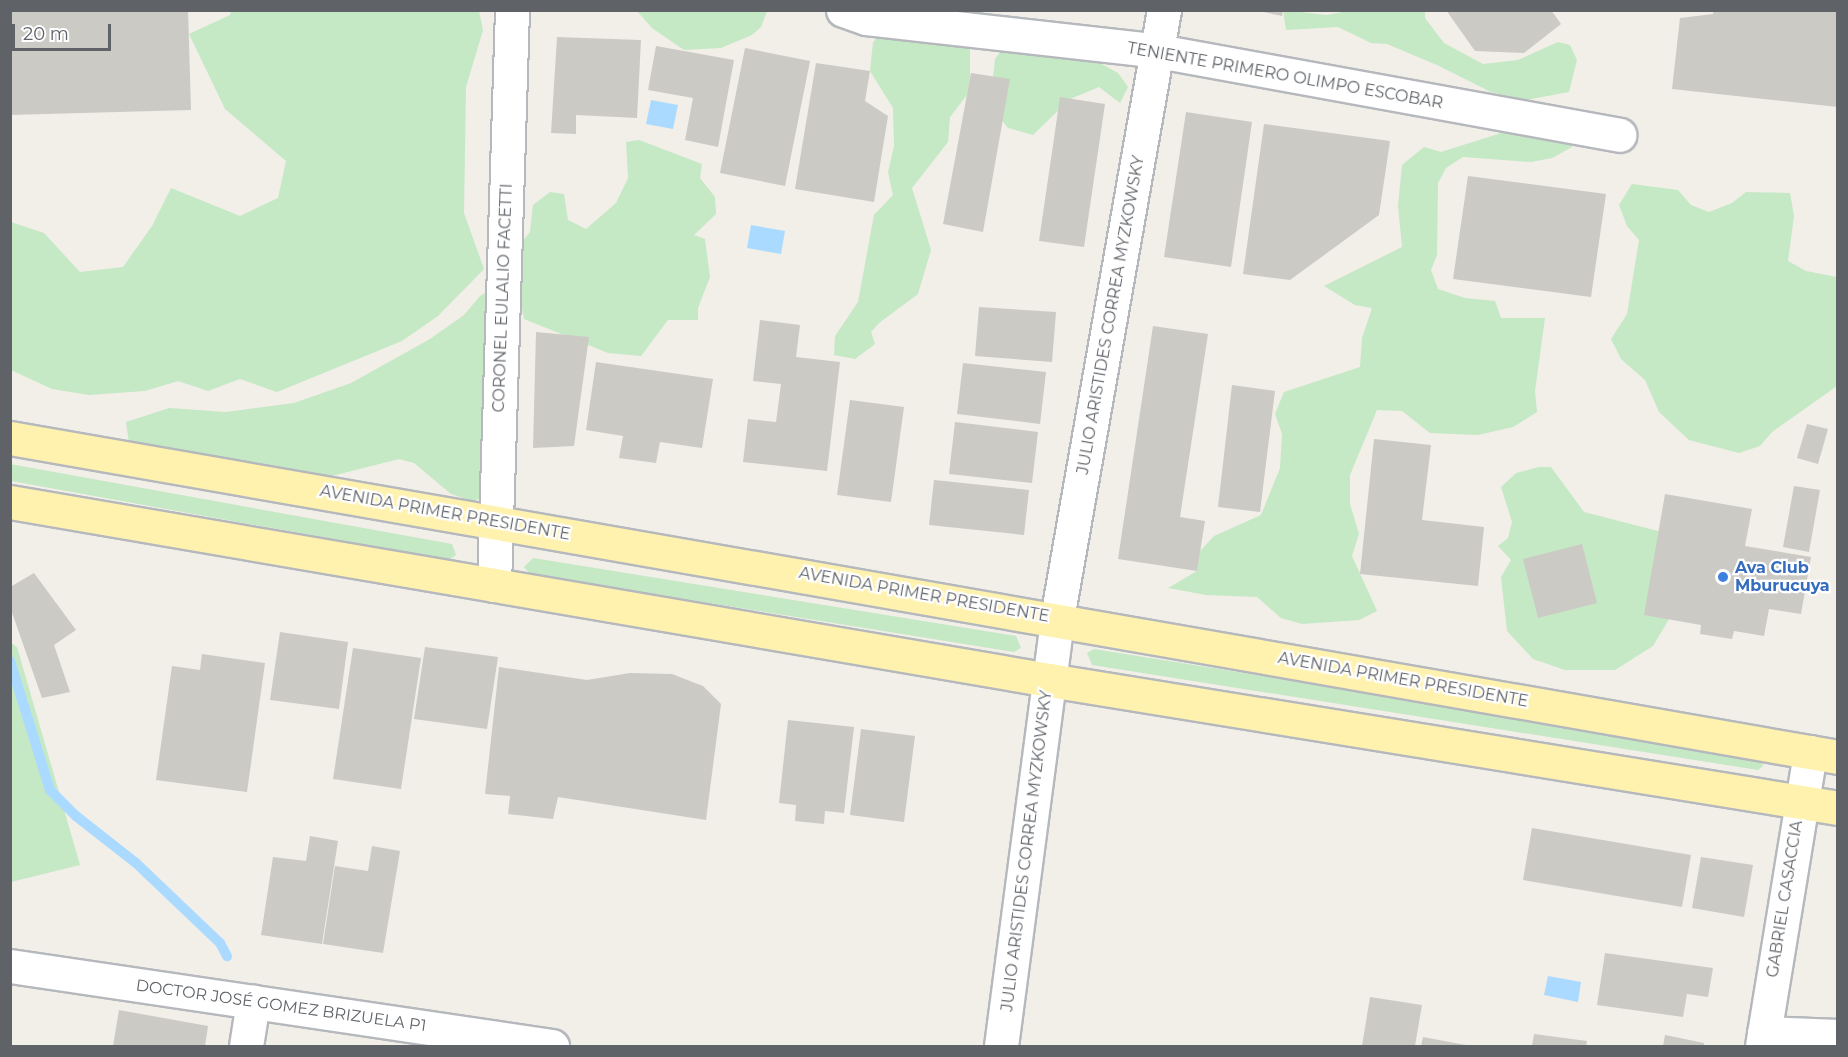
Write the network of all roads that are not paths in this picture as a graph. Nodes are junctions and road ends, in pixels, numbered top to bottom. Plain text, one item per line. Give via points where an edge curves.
1 (512, 10) edge
2 (843, 10) edge
3 (1164, 10) edge
4 (1158, 51) junction
5 (1618, 135) dead end
6 (10, 438) edge
7 (10, 502) edge
8 (496, 522) junction
9 (494, 585) junction
10 (1057, 618) junction
11 (1051, 668) junction
12 (1824, 754) edge
13 (1800, 802) junction
14 (1838, 808) edge
15 (10, 966) edge
16 (253, 1002) junction
17 (1838, 1036) edge
18 (1763, 1040) edge
19 (246, 1047) edge
20 (552, 1047) edge
21 (1001, 1047) edge

1 - 8 street, CORONEL EULALIO FACETTI
2 - 4 street, TENIENTE PRIMERO OLIMPO ESCOBAR via 888,21
3 - 4 street, JULIO ARISTIDES CORREA MYZKOWSKY
4 - 5 street, TENIENTE PRIMERO OLIMPO ESCOBAR
4 - 10 street, JULIO ARISTIDES CORREA MYZKOWSKY
6 - 8 main road, AVENIDA PRIMER PRESIDENTE
7 - 9 main road
8 - 9 street, CORONEL EULALIO FACETTI
8 - 10 main road, AVENIDA PRIMER PRESIDENTE
9 - 11 main road
10 - 11 street, JULIO ARISTIDES CORREA MYZKOWSKY
10 - 12 main road, AVENIDA PRIMER PRESIDENTE
11 - 13 main road
11 - 21 street, JULIO ARISTIDES CORREA MYZKOWSKY
12 - 13 street, GABRIEL CASACCIA
13 - 14 main road
13 - 18 street, GABRIEL CASACCIA
15 - 16 street, DOCTOR JOSÉ GOMEZ BRIZUELA P1
16 - 19 street
16 - 20 street, DOCTOR JOSÉ GOMEZ BRIZUELA P1
17 - 18 street

